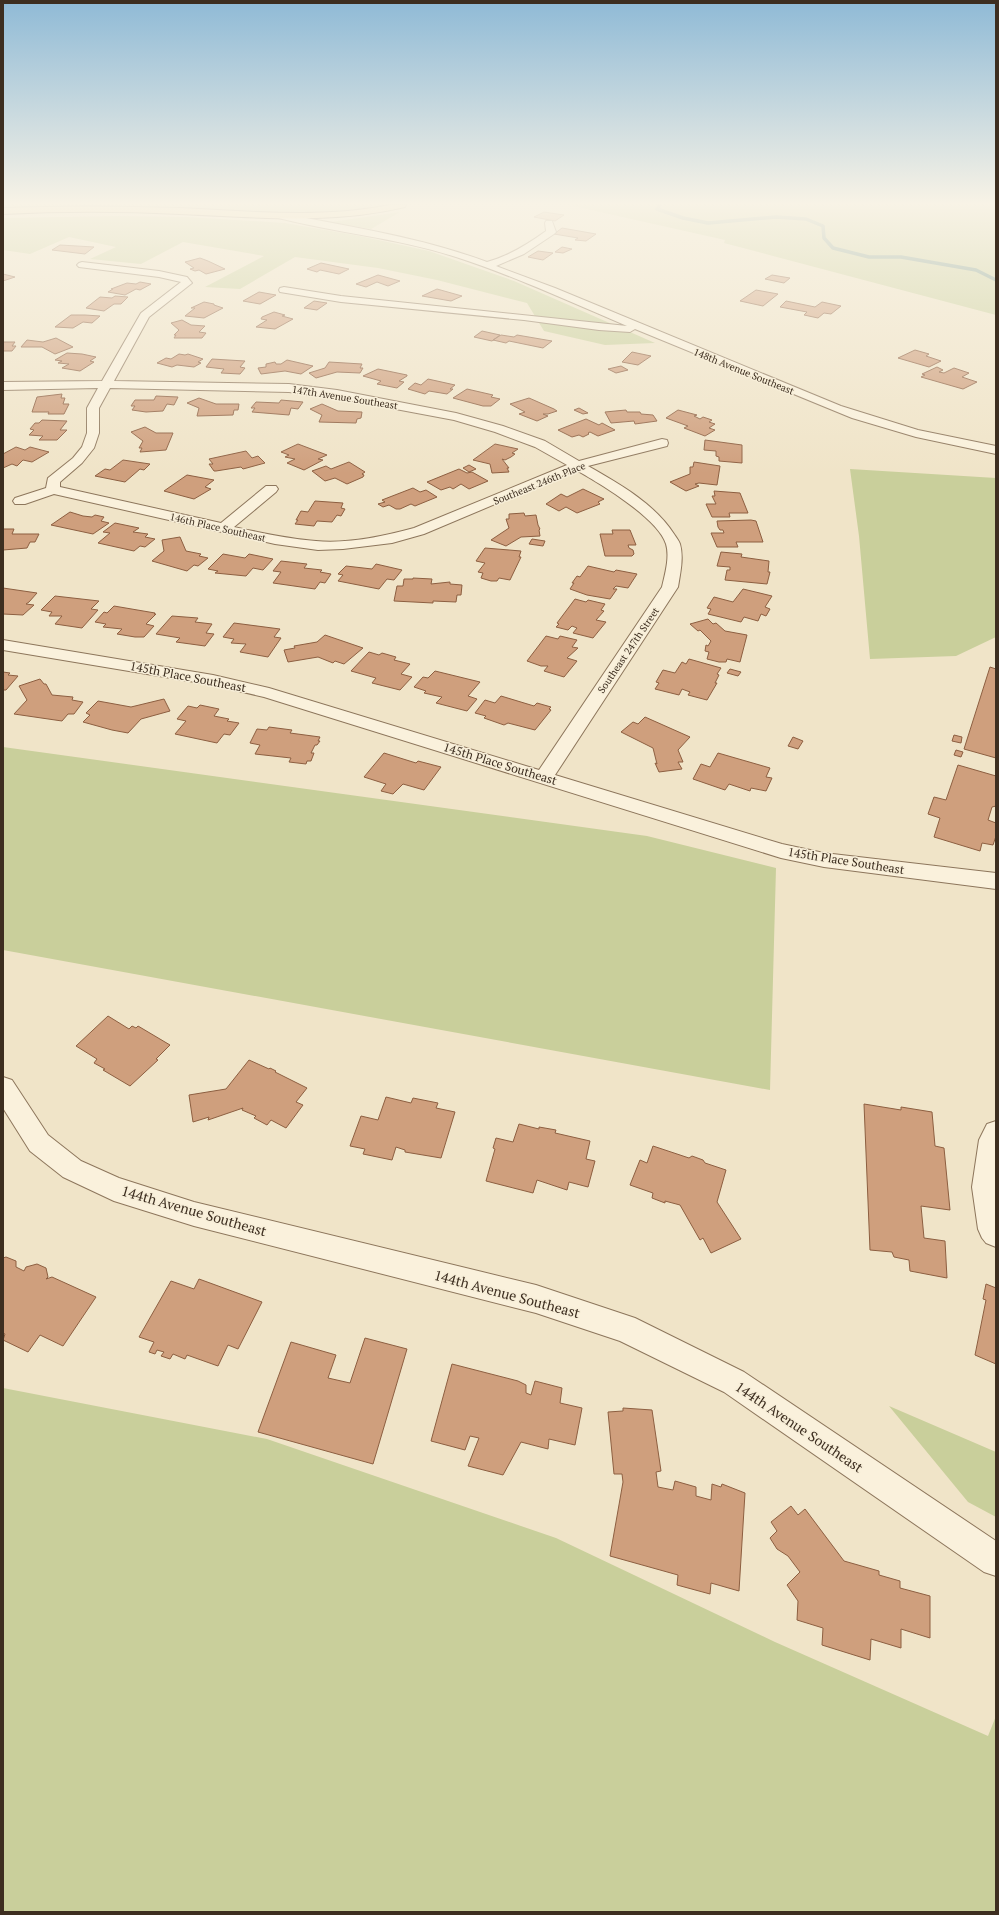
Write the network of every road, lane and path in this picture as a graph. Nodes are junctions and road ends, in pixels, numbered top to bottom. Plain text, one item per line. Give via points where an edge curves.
1 (171, 294) edge
2 (312, 294) edge
3 (561, 294) edge
4 (645, 330) junction
5 (10, 382) edge
6 (104, 386) junction
7 (662, 443) dead end
8 (996, 450) edge
9 (577, 465) junction
10 (271, 489) dead end
11 (53, 490) junction
12 (20, 501) dead end
13 (651, 516) joint
14 (224, 528) junction
15 (419, 531) joint
16 (3, 645) edge
17 (543, 778) junction
18 (996, 881) edge
19 (3, 1088) edge
20 (996, 1132) edge
21 (996, 1234) edge
22 (996, 1560) edge

1 - 6 street via 145,315
2 - 4 street
3 - 4 street, 148th Avenue Southeast
4 - 8 street, 148th Avenue Southeast via 876,423 927,437
5 - 6 street, 147th Avenue Southeast
6 - 9 street, 147th Avenue Southeast via 289,388 337,394 456,417 499,429 540,444
6 - 11 street via 93,408 93,433 89,447 53,482
7 - 9 street, Southeast 246th Place
9 - 13 street, 147th Avenue Southeast via 620,490
9 - 15 street, Southeast 246th Place
10 - 14 street
11 - 12 street
11 - 14 street, 146th Place Southeast
13 - 17 street, Southeast 247th Street via 672,544 674,564 670,587
14 - 15 street, 146th Place Southeast via 275,540 318,546 392,539
16 - 17 street, 145th Place Southeast via 213,680 269,693
17 - 18 street, 145th Place Southeast via 782,851 824,860
19 - 22 street, 144th Avenue Southeast via 39,1143 72,1169 114,1189 194,1214 536,1299 625,1328 734,1382
20 - 21 street via 992,1140 984,1188 991,1229

